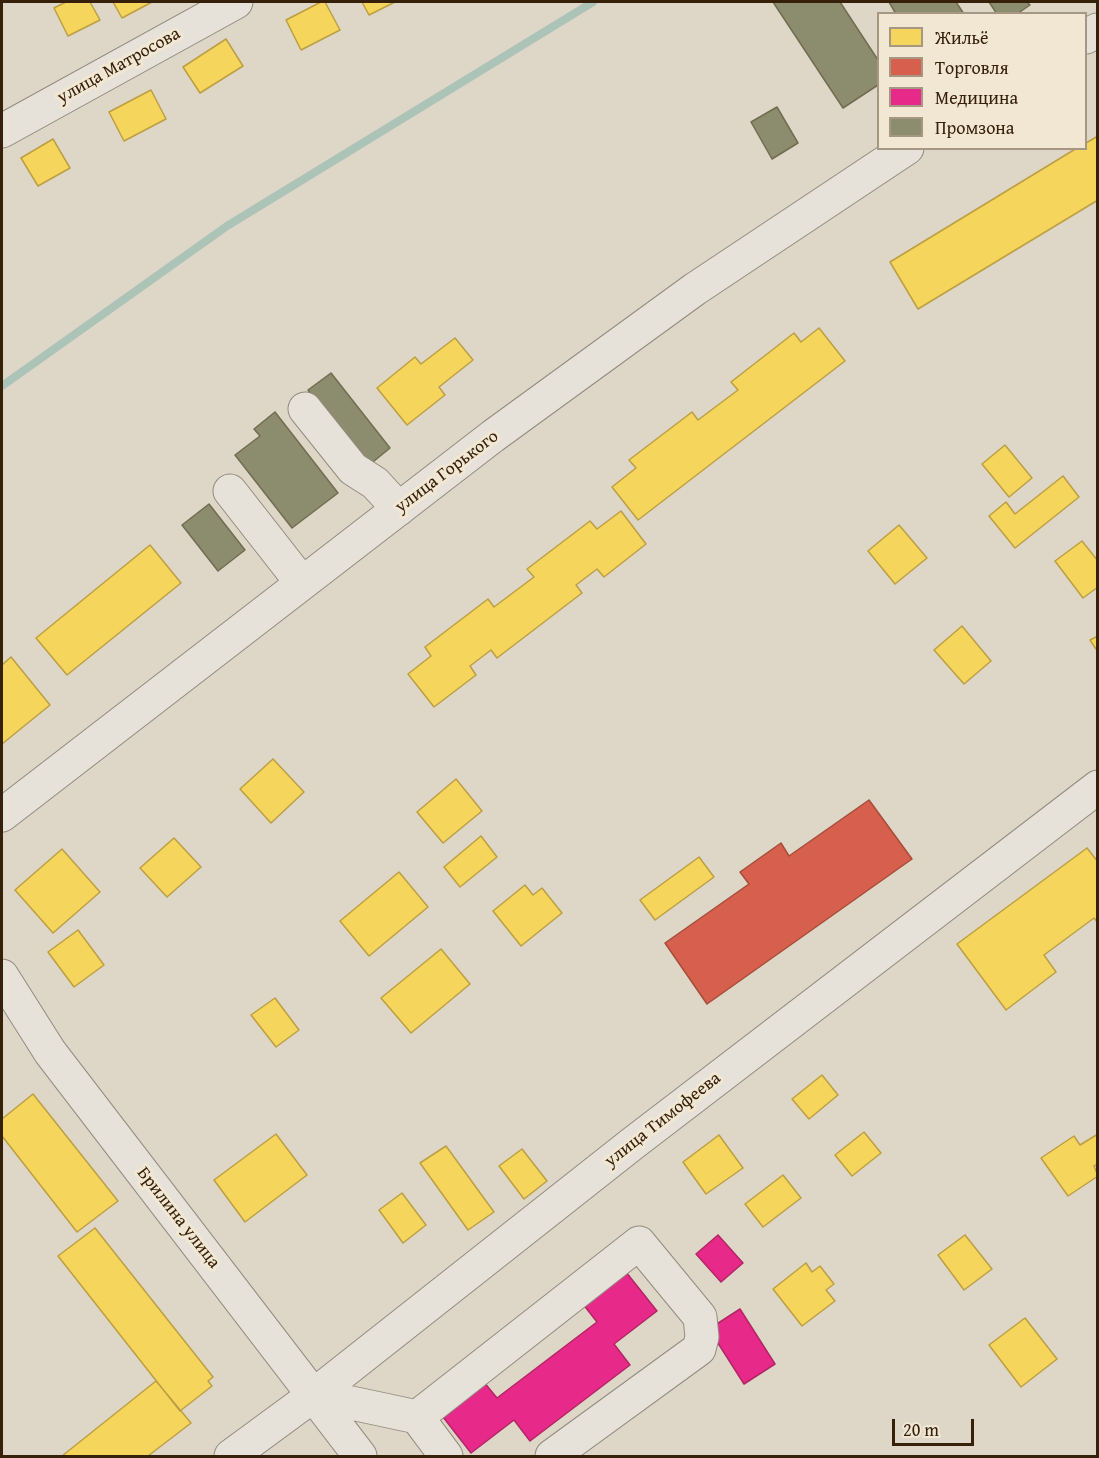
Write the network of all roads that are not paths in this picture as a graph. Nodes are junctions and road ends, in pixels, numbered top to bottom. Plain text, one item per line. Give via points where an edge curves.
1 (236, 2) edge
2 (2, 131) edge
3 (904, 150) edge
4 (305, 409) dead end
5 (230, 490) dead end
6 (399, 509) junction
7 (302, 583) junction
8 (1098, 787) edge
9 (2, 815) edge
10 (2, 976) edge
11 (314, 1395) junction
12 (417, 1417) junction
13 (231, 1456) edge
14 (360, 1456) edge
15 (446, 1456) edge
16 (552, 1456) edge

1 - 2 street, улица Матросова
3 - 6 street, улица Горького via 695,289
4 - 6 street via 353,469 375,483
5 - 7 street
6 - 7 street, улица Горького
7 - 9 street, улица Горького
8 - 11 street, улица Тимофеева via 632,1144
10 - 11 street, Брилина улица via 50,1052
11 - 12 street
11 - 13 street, улица Тимофеева
11 - 14 street, Брилина улица
12 - 15 street
12 - 16 street via 639,1243 700,1317 699,1349

